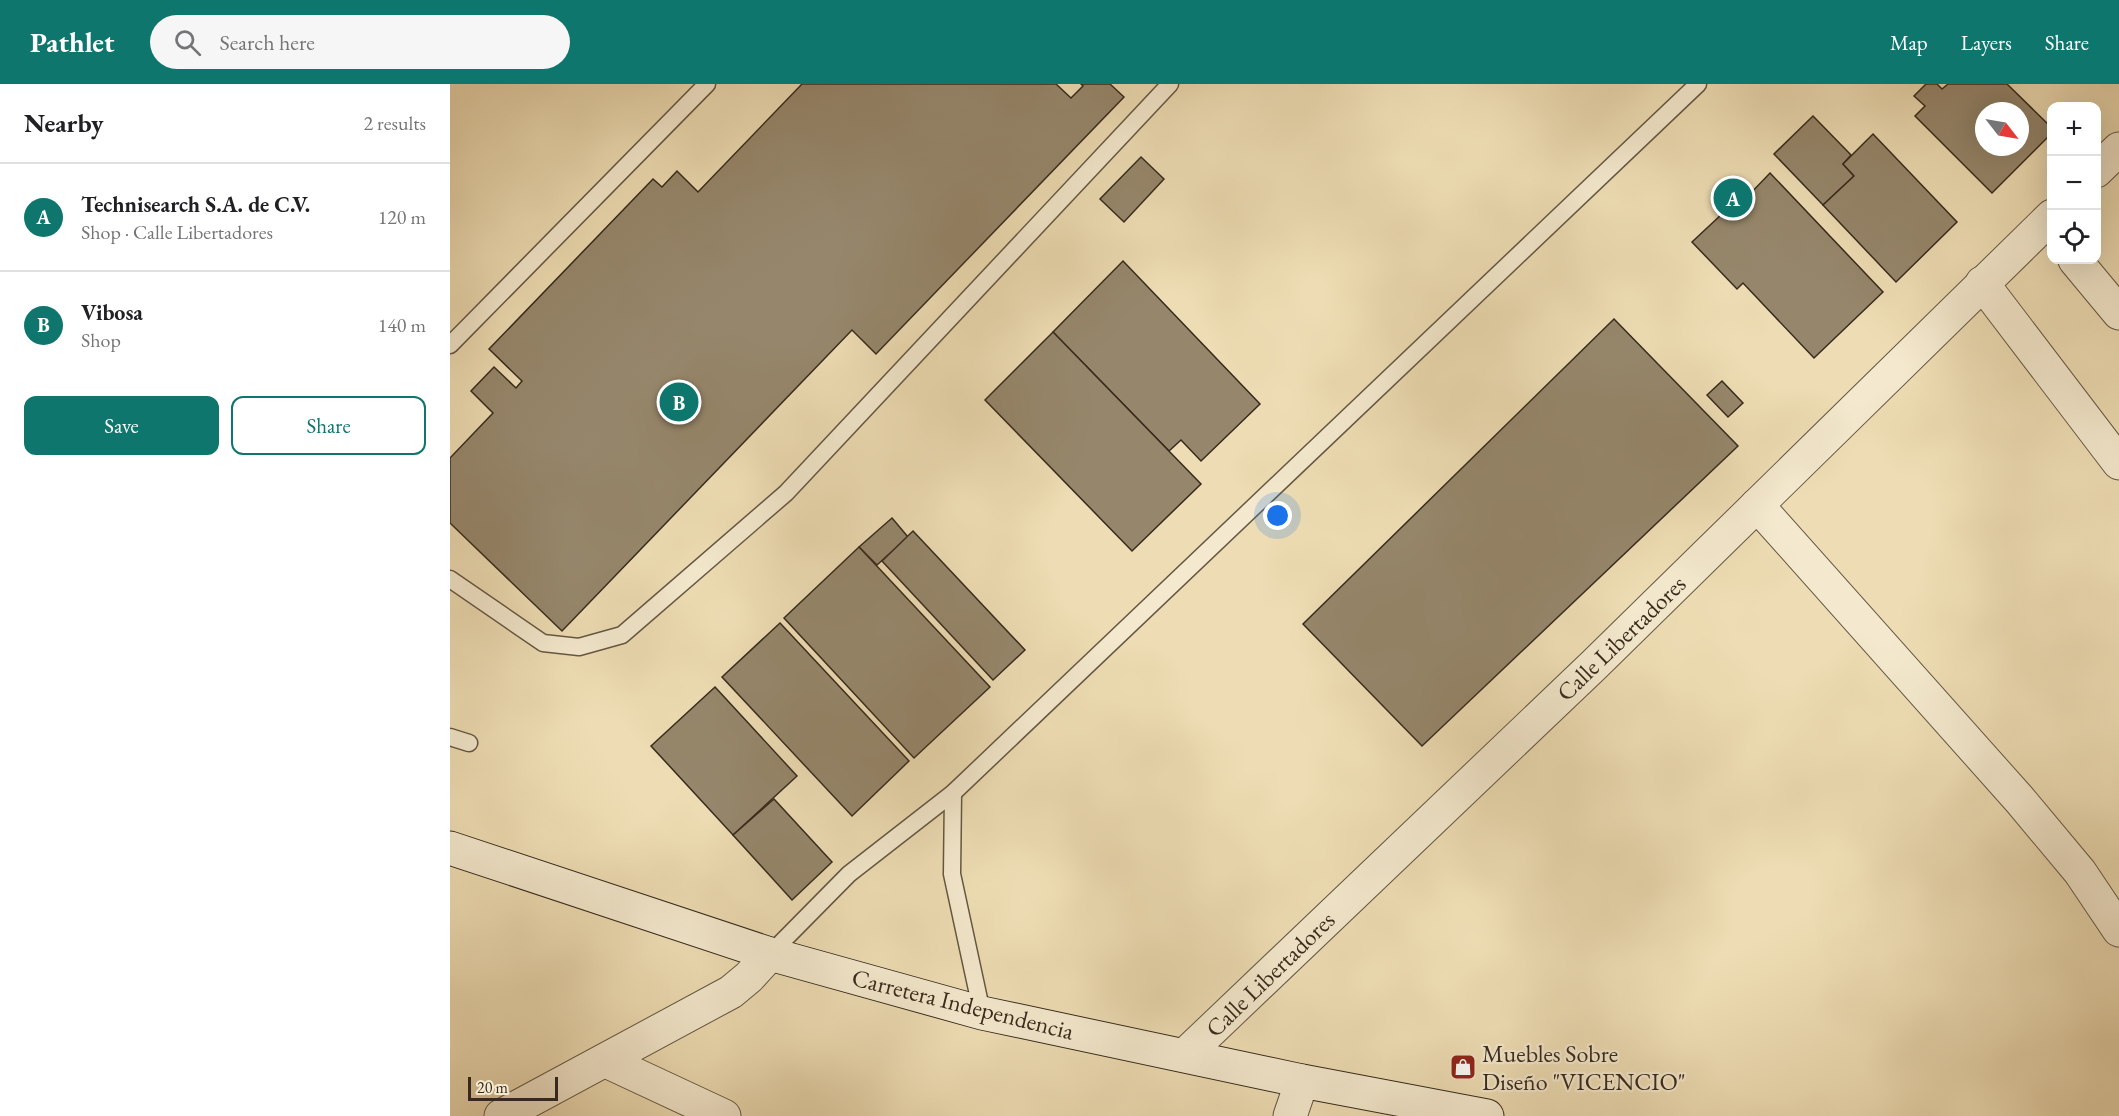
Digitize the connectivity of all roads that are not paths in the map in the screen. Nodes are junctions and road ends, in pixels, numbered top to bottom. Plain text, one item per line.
1 (707, 84) edge
2 (1170, 84) edge
3 (1698, 84) edge
4 (2119, 149) edge
5 (2101, 167) edge
6 (2047, 225) edge
7 (2078, 264) edge
8 (1982, 283) junction
9 (2119, 313) edge
10 (450, 345) edge
11 (2119, 463) edge
12 (1757, 505) junction
13 (450, 579) edge
14 (450, 737) edge
15 (469, 744) dead end
16 (953, 793) junction
17 (450, 848) edge
18 (2119, 930) edge
19 (770, 954) junction
20 (982, 1012) junction
21 (1185, 1055) junction
22 (606, 1061) junction
23 (1302, 1081) junction
24 (501, 1116) edge
25 (724, 1116) edge
26 (1290, 1116) edge
27 (1487, 1116) edge

1 - 10 lane
2 - 13 lane
3 - 16 lane
4 - 5 street
6 - 8 street, Calle Libertadores
7 - 9 street
8 - 11 street
8 - 12 street, Calle Libertadores
12 - 18 street
12 - 21 street, Calle Libertadores
14 - 15 lane
16 - 19 lane
16 - 20 lane
17 - 19 street, Carretera Independencia
19 - 20 street, Carretera Independencia
19 - 22 street
20 - 21 street, Carretera Independencia
21 - 23 street, Carretera Independencia
22 - 24 street
22 - 25 street
23 - 26 street
23 - 27 street, Carretera Independencia

